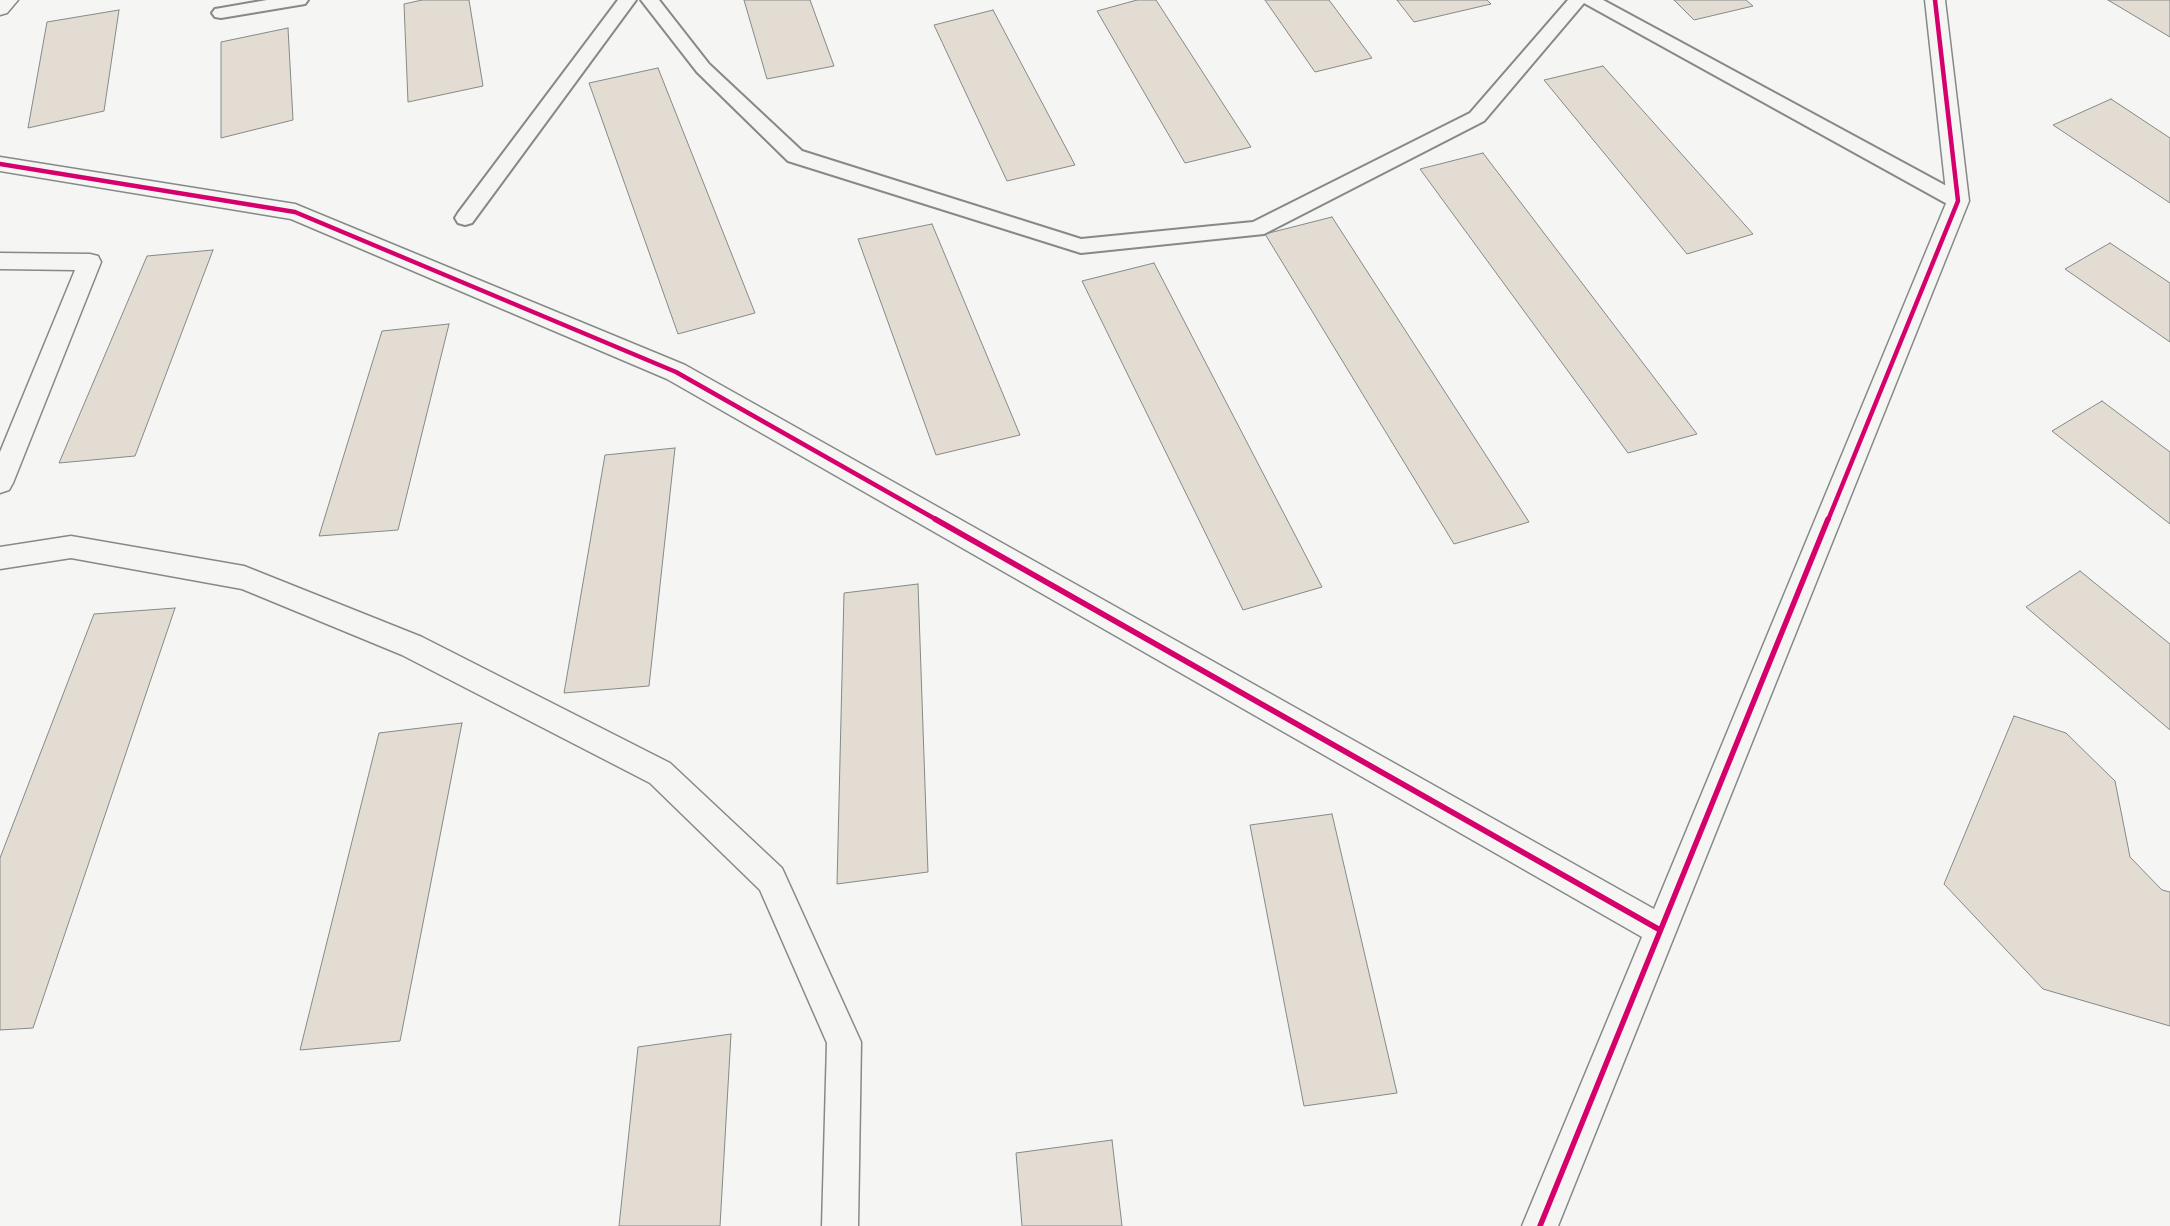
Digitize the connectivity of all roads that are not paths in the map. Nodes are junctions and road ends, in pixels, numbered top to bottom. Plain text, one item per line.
1 (8, 0) edge
2 (299, 0) edge
3 (627, 0) edge
4 (650, 0) edge
5 (1577, 0) edge
6 (1590, 0) edge
7 (1935, 0) edge
8 (0, 9) edge
9 (221, 13) dead end
10 (0, 164) edge
11 (1958, 201) junction
12 (465, 218) dead end
13 (0, 261) edge
14 (0, 483) edge
15 (0, 558) edge
16 (1660, 930) junction
17 (840, 1226) edge
18 (1540, 1226) edge

1 - 8 street
2 - 9 lane
3 - 12 lane
4 - 5 lane
6 - 11 lane
7 - 11 street
10 - 16 street
11 - 16 street
13 - 14 street
15 - 17 street
16 - 18 street

